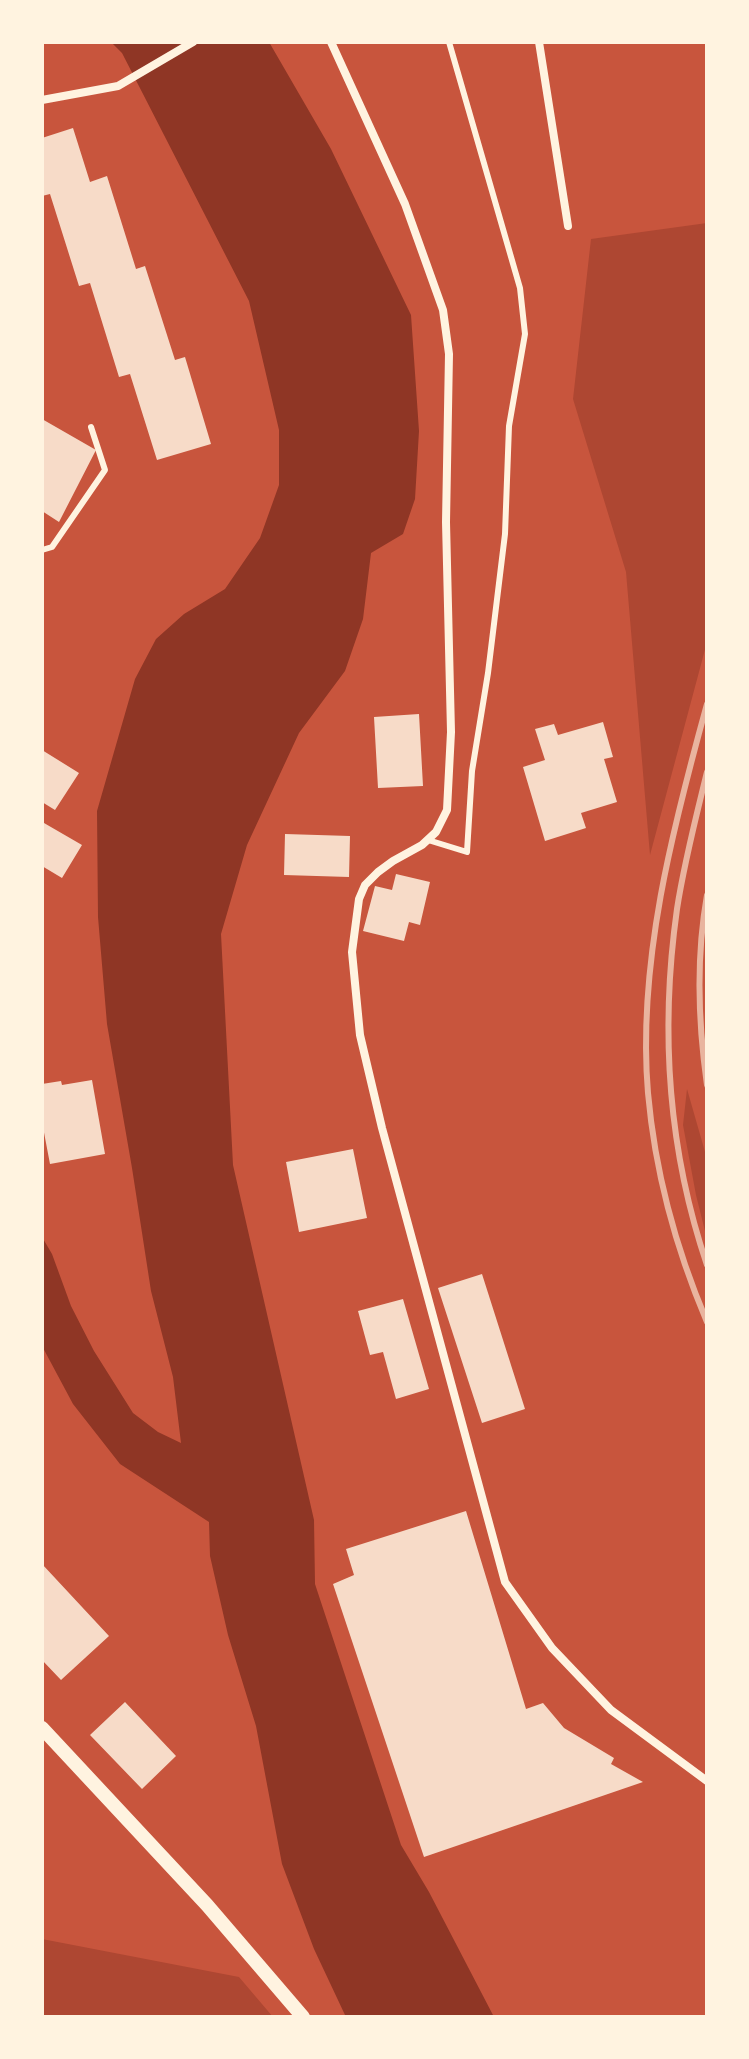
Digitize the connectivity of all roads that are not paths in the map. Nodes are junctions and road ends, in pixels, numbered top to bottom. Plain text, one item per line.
1 (193, 42) edge
2 (331, 42) edge
3 (449, 42) edge
4 (539, 42) edge
5 (42, 100) edge
6 (568, 226) dead end
7 (91, 427) dead end
8 (42, 550) edge
9 (428, 840) junction
10 (42, 1728) edge
11 (707, 1781) edge
12 (303, 2017) edge

1 - 5 street
2 - 9 street
3 - 9 lane
4 - 6 street
7 - 8 lane
9 - 11 street
10 - 12 street

